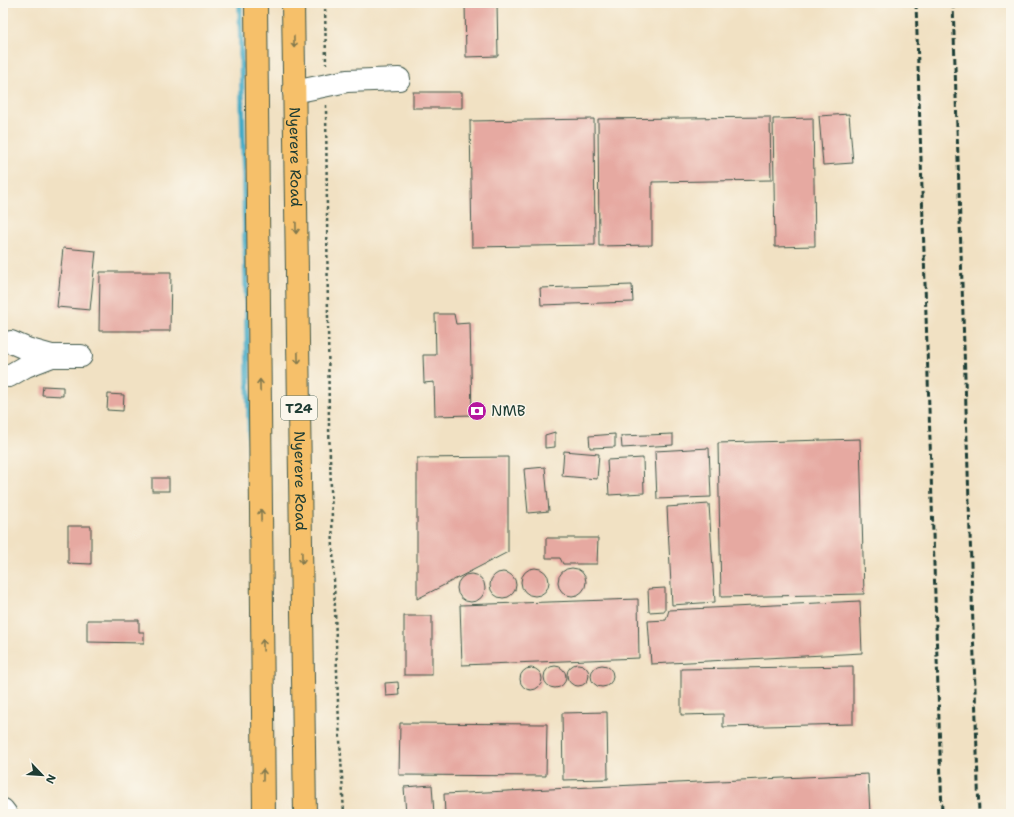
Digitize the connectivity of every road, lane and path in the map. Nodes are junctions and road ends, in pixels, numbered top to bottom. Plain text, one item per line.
1 (256, 3) edge
2 (293, 3) edge
3 (325, 3) edge
4 (400, 79) dead end
5 (326, 85) junction
6 (294, 92) junction
7 (7, 335) edge
8 (52, 356) junction
9 (81, 356) dead end
10 (6, 381) edge
11 (3, 810) edge
12 (6, 814) edge
13 (264, 814) edge
14 (305, 814) edge
15 (344, 814) edge

13 -> 1 highway, T24
2 -> 6 highway, Nyerere Road / T24
3 - 5 path
4 - 5 street
5 - 6 street
5 - 15 path
6 -> 14 highway, Nyerere Road / T24
7 - 8 street
7 - 10 street
8 - 9 street
8 - 10 street
11 - 12 street

